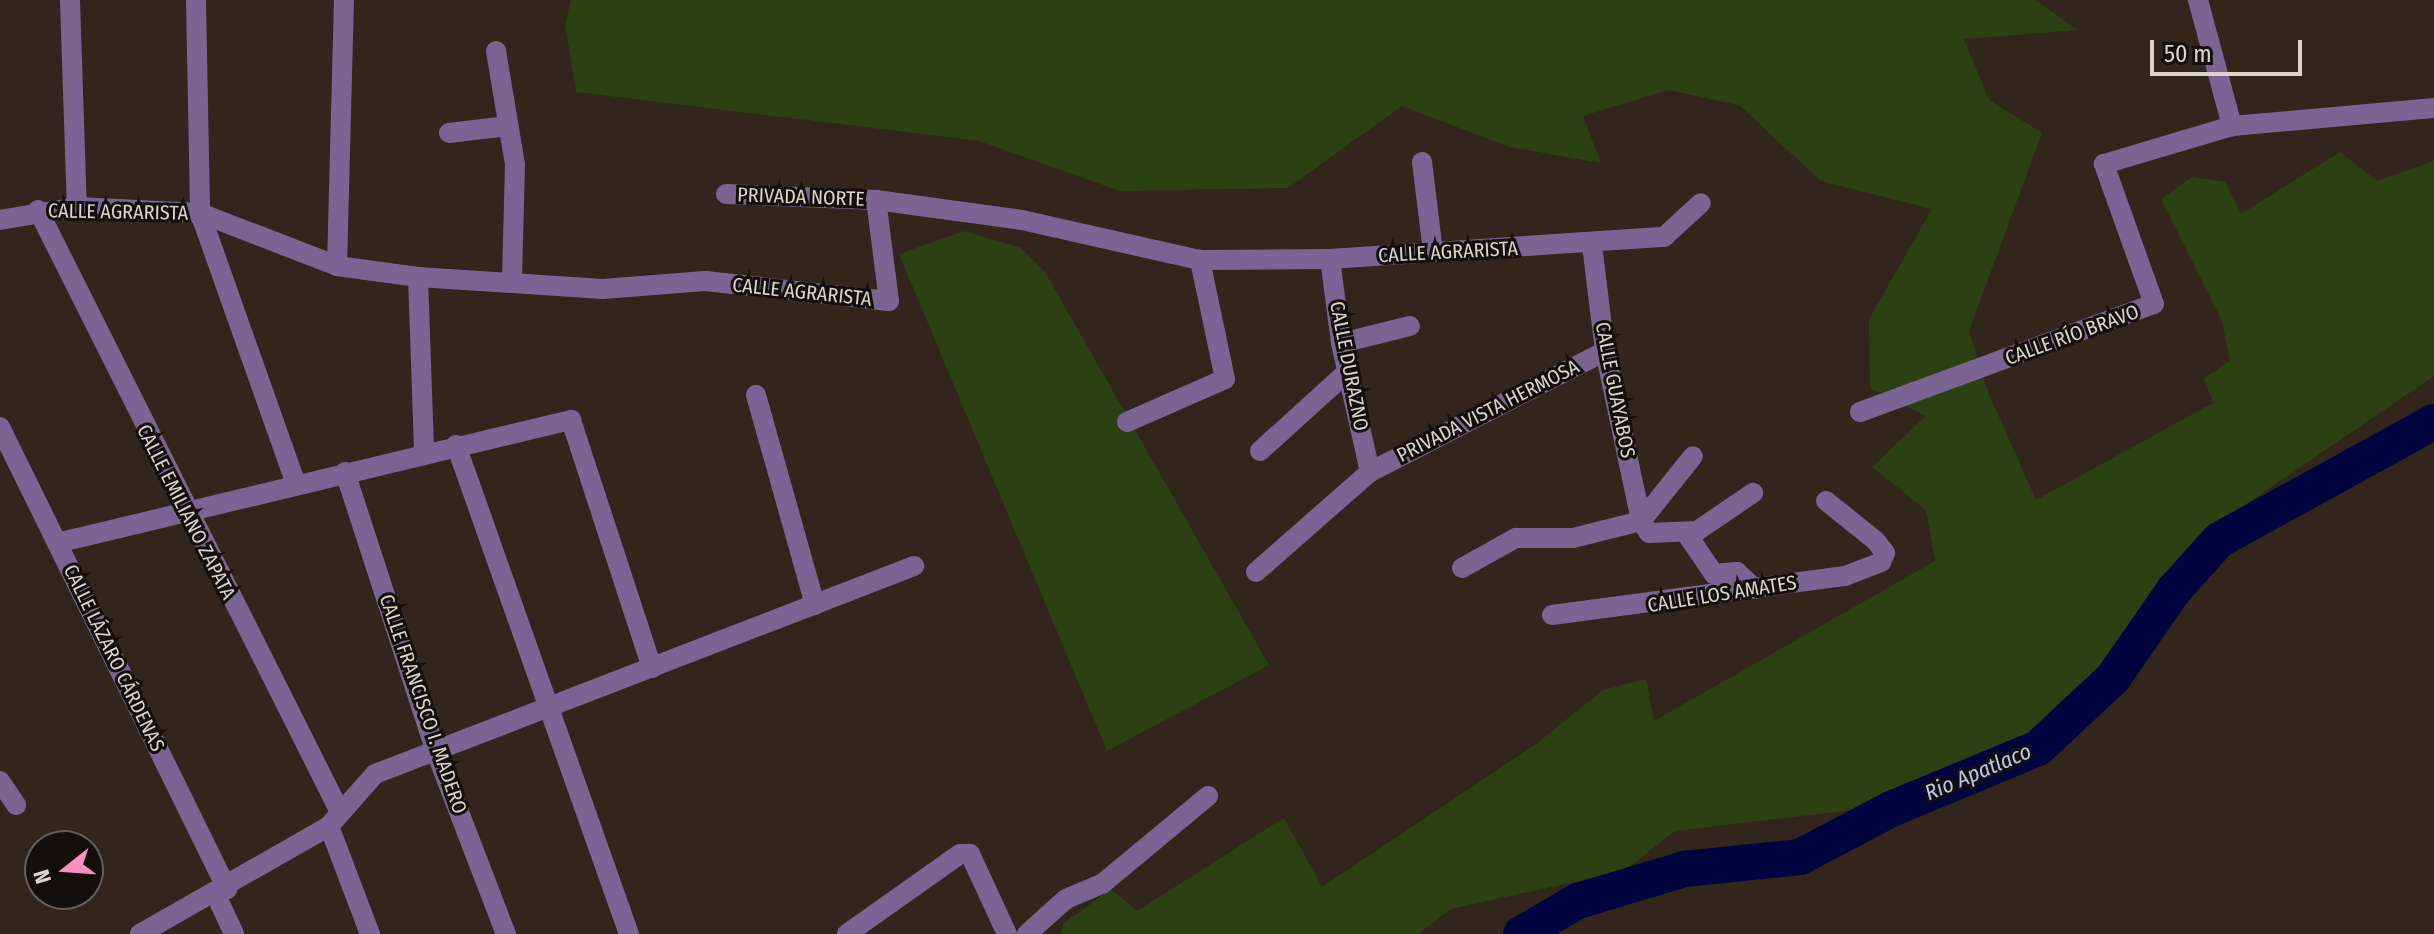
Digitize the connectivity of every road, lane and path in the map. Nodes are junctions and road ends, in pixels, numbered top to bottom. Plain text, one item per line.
1 (196, 0) edge
2 (344, 0) edge
3 (2198, 0) edge
4 (70, 1) edge
5 (496, 51) dead end
6 (2434, 108) edge
7 (508, 126) junction
8 (2232, 126) junction
9 (449, 133) dead end
10 (1422, 162) dead end
11 (726, 194) dead end
12 (876, 200) junction
13 (1701, 203) dead end
14 (77, 207) junction
15 (38, 210) junction
16 (200, 213) junction
17 (0, 220) edge
18 (1592, 245) junction
19 (1433, 252) junction
20 (1330, 259) junction
21 (1200, 260) junction
22 (337, 266) junction
23 (418, 277) junction
24 (512, 281) junction
25 (1410, 326) dead end
26 (1341, 343) junction
27 (1605, 351) junction
28 (1347, 372) junction
29 (756, 395) dead end
30 (1860, 412) dead end
31 (1127, 422) dead end
32 (0, 427) edge
33 (456, 445) junction
34 (1260, 451) dead end
35 (424, 453) junction
36 (1693, 456) dead end
37 (345, 472) junction
38 (1370, 472) junction
39 (296, 484) junction
40 (1753, 493) dead end
41 (1826, 501) dead end
42 (184, 511) junction
43 (1645, 527) junction
44 (1686, 533) junction
45 (57, 543) junction
46 (914, 566) dead end
47 (1462, 568) dead end
48 (1256, 572) dead end
49 (1755, 589) junction
50 (815, 605) junction
51 (1552, 615) dead end
52 (652, 668) junction
53 (545, 710) junction
54 (436, 752) junction
55 (0, 781) edge
56 (1208, 796) dead end
57 (16, 805) dead end
58 (334, 819) junction
59 (221, 892) junction
60 (140, 934) edge
61 (234, 934) edge
62 (370, 934) edge
63 (506, 934) edge
64 (629, 934) edge
65 (847, 934) edge
66 (1007, 934) edge
67 (1027, 934) edge

1 - 16 street
2 - 22 street
3 - 8 street
4 - 14 street
5 - 7 street
6 - 8 street, CALLE RÍO BRAVO
7 - 9 street
7 - 24 street
8 - 30 street, CALLE RÍO BRAVO
10 - 19 street
11 - 12 street, PRIVADA NORTE
12 - 21 street, CALLE AGRARISTA
12 - 24 street, CALLE AGRARISTA
13 - 18 street, CALLE AGRARISTA
14 - 15 street, CALLE AGRARISTA
14 - 16 street, CALLE AGRARISTA
15 - 17 street, CALLE AGRARISTA
15 - 42 street, CALLE EMILIANO ZAPATA
16 - 22 street, CALLE AGRARISTA
16 - 39 street
18 - 19 street, CALLE AGRARISTA
18 - 27 street, CALLE GUAYABOS
19 - 20 street, CALLE AGRARISTA
20 - 21 street, CALLE AGRARISTA
20 - 26 street, CALLE DURAZNO
21 - 31 street
22 - 23 street, CALLE AGRARISTA
23 - 24 street, CALLE AGRARISTA
23 - 35 street
25 - 26 street
26 - 28 street, CALLE DURAZNO
27 - 38 street, PRIVADA VISTA HERMOSA
27 - 43 street, CALLE GUAYABOS
28 - 34 street
28 - 38 street, CALLE DURAZNO
29 - 50 street
32 - 45 street, CALLE LÁZARO CÁRDENAS
33 - 35 street
33 - 52 street
33 - 53 street
35 - 37 street
36 - 43 street
37 - 39 street
37 - 54 street, CALLE FRANCISCO I. MADERO
38 - 48 street, PRIVADA VISTA HERMOSA
39 - 42 street
40 - 44 street
41 - 49 street, CALLE LOS AMATES
42 - 45 street
42 - 58 street, CALLE EMILIANO ZAPATA
43 - 44 street
43 - 47 street
44 - 49 street
45 - 59 street, CALLE LÁZARO CÁRDENAS
46 - 50 street
49 - 51 street, CALLE LOS AMATES
50 - 52 street
52 - 53 street
53 - 54 street
53 - 64 street
54 - 58 street
54 - 63 street, CALLE FRANCISCO I. MADERO
55 - 57 street
56 - 67 street
58 - 59 street
58 - 62 street, CALLE EMILIANO ZAPATA
59 - 60 street
59 - 61 street, CALLE LÁZARO CÁRDENAS
65 - 66 street

